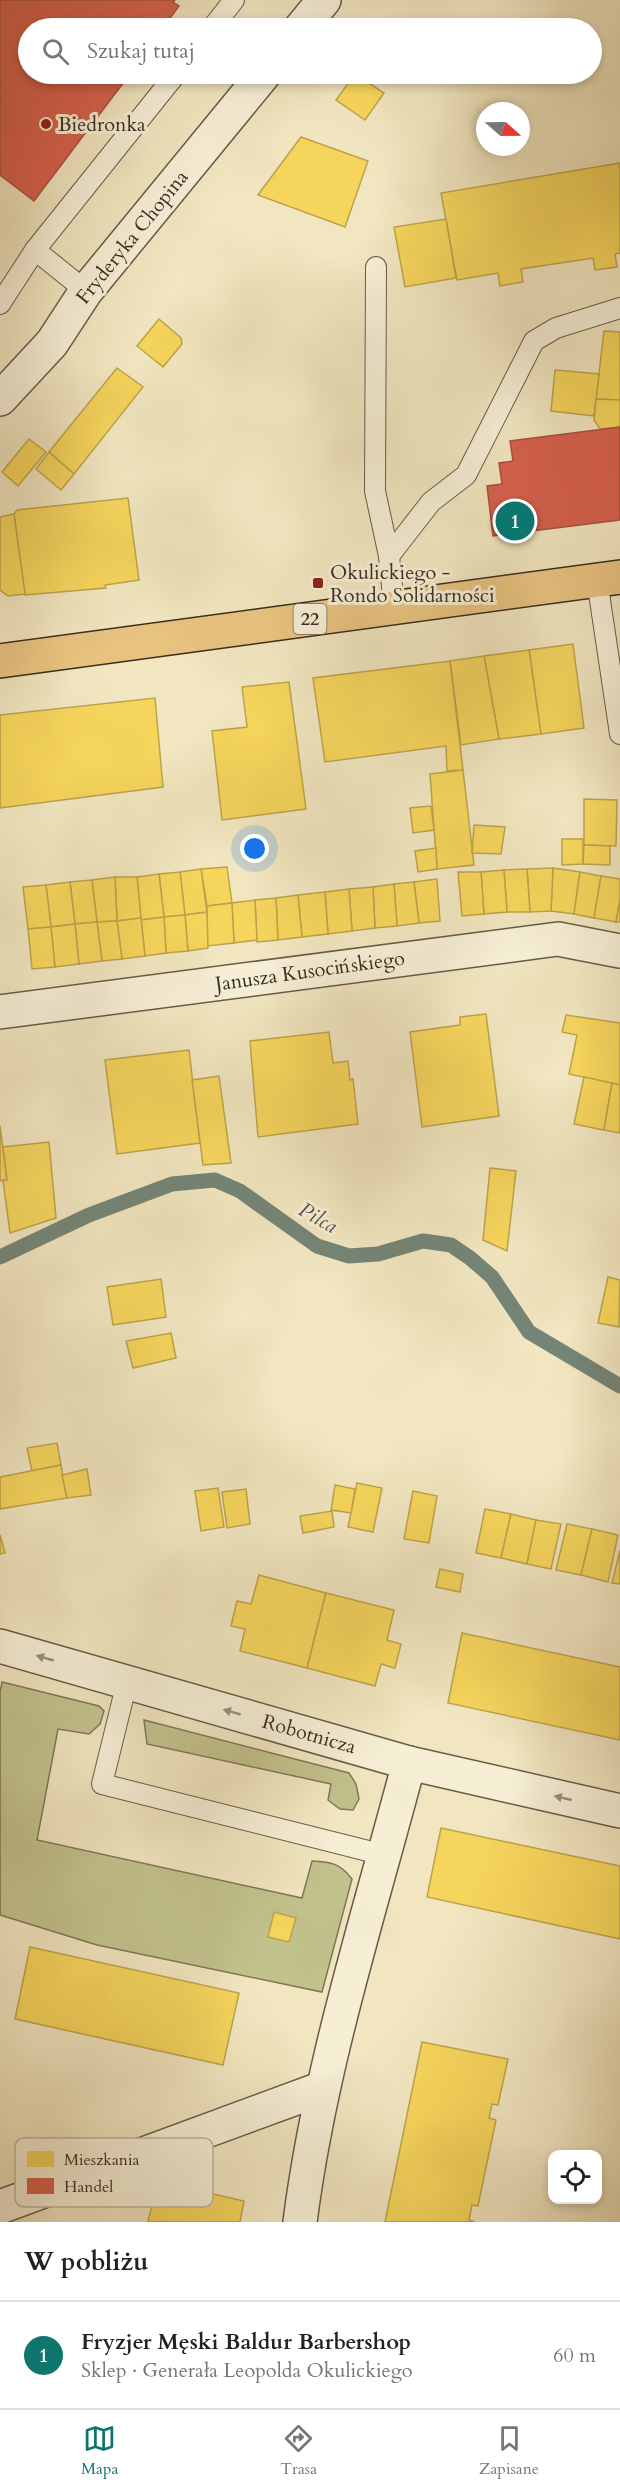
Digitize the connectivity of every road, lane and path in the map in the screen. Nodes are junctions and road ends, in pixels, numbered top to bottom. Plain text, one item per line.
1 (234, 0) edge
2 (220, 18) edge
3 (168, 84) edge
4 (256, 84) edge
5 (35, 250) junction
6 (376, 267) dead end
7 (86, 291) junction
8 (0, 304) edge
9 (620, 308) edge
10 (0, 399) edge
11 (389, 556) junction
12 (608, 579) edge
13 (394, 608) junction
14 (0, 661) edge
15 (620, 734) edge
16 (620, 951) edge
17 (0, 1012) edge
18 (0, 1646) edge
19 (127, 1682) junction
20 (409, 1763) junction
21 (620, 1811) edge
22 (384, 1855) junction
23 (323, 2088) junction
24 (187, 2138) edge
25 (15, 2201) edge
26 (0, 2207) edge
27 (300, 2222) edge

1 - 2 lane
3 - 5 lane
4 - 7 street, Fryderyka Chopina
5 - 7 lane
5 - 8 lane
6 - 11 lane
7 - 10 street, Fryderyka Chopina
9 - 11 lane
11 - 13 lane
12 - 13 main road, 22
12 - 15 lane
13 - 14 main road, 22
16 - 17 street, Janusza Kusocińskiego
19 -> 18 street, Robotnicza
20 -> 19 street, Robotnicza
19 - 22 lane
21 -> 20 street, Robotnicza
20 - 22 street
22 - 23 street
23 - 24 street
23 - 27 street
25 - 26 street

